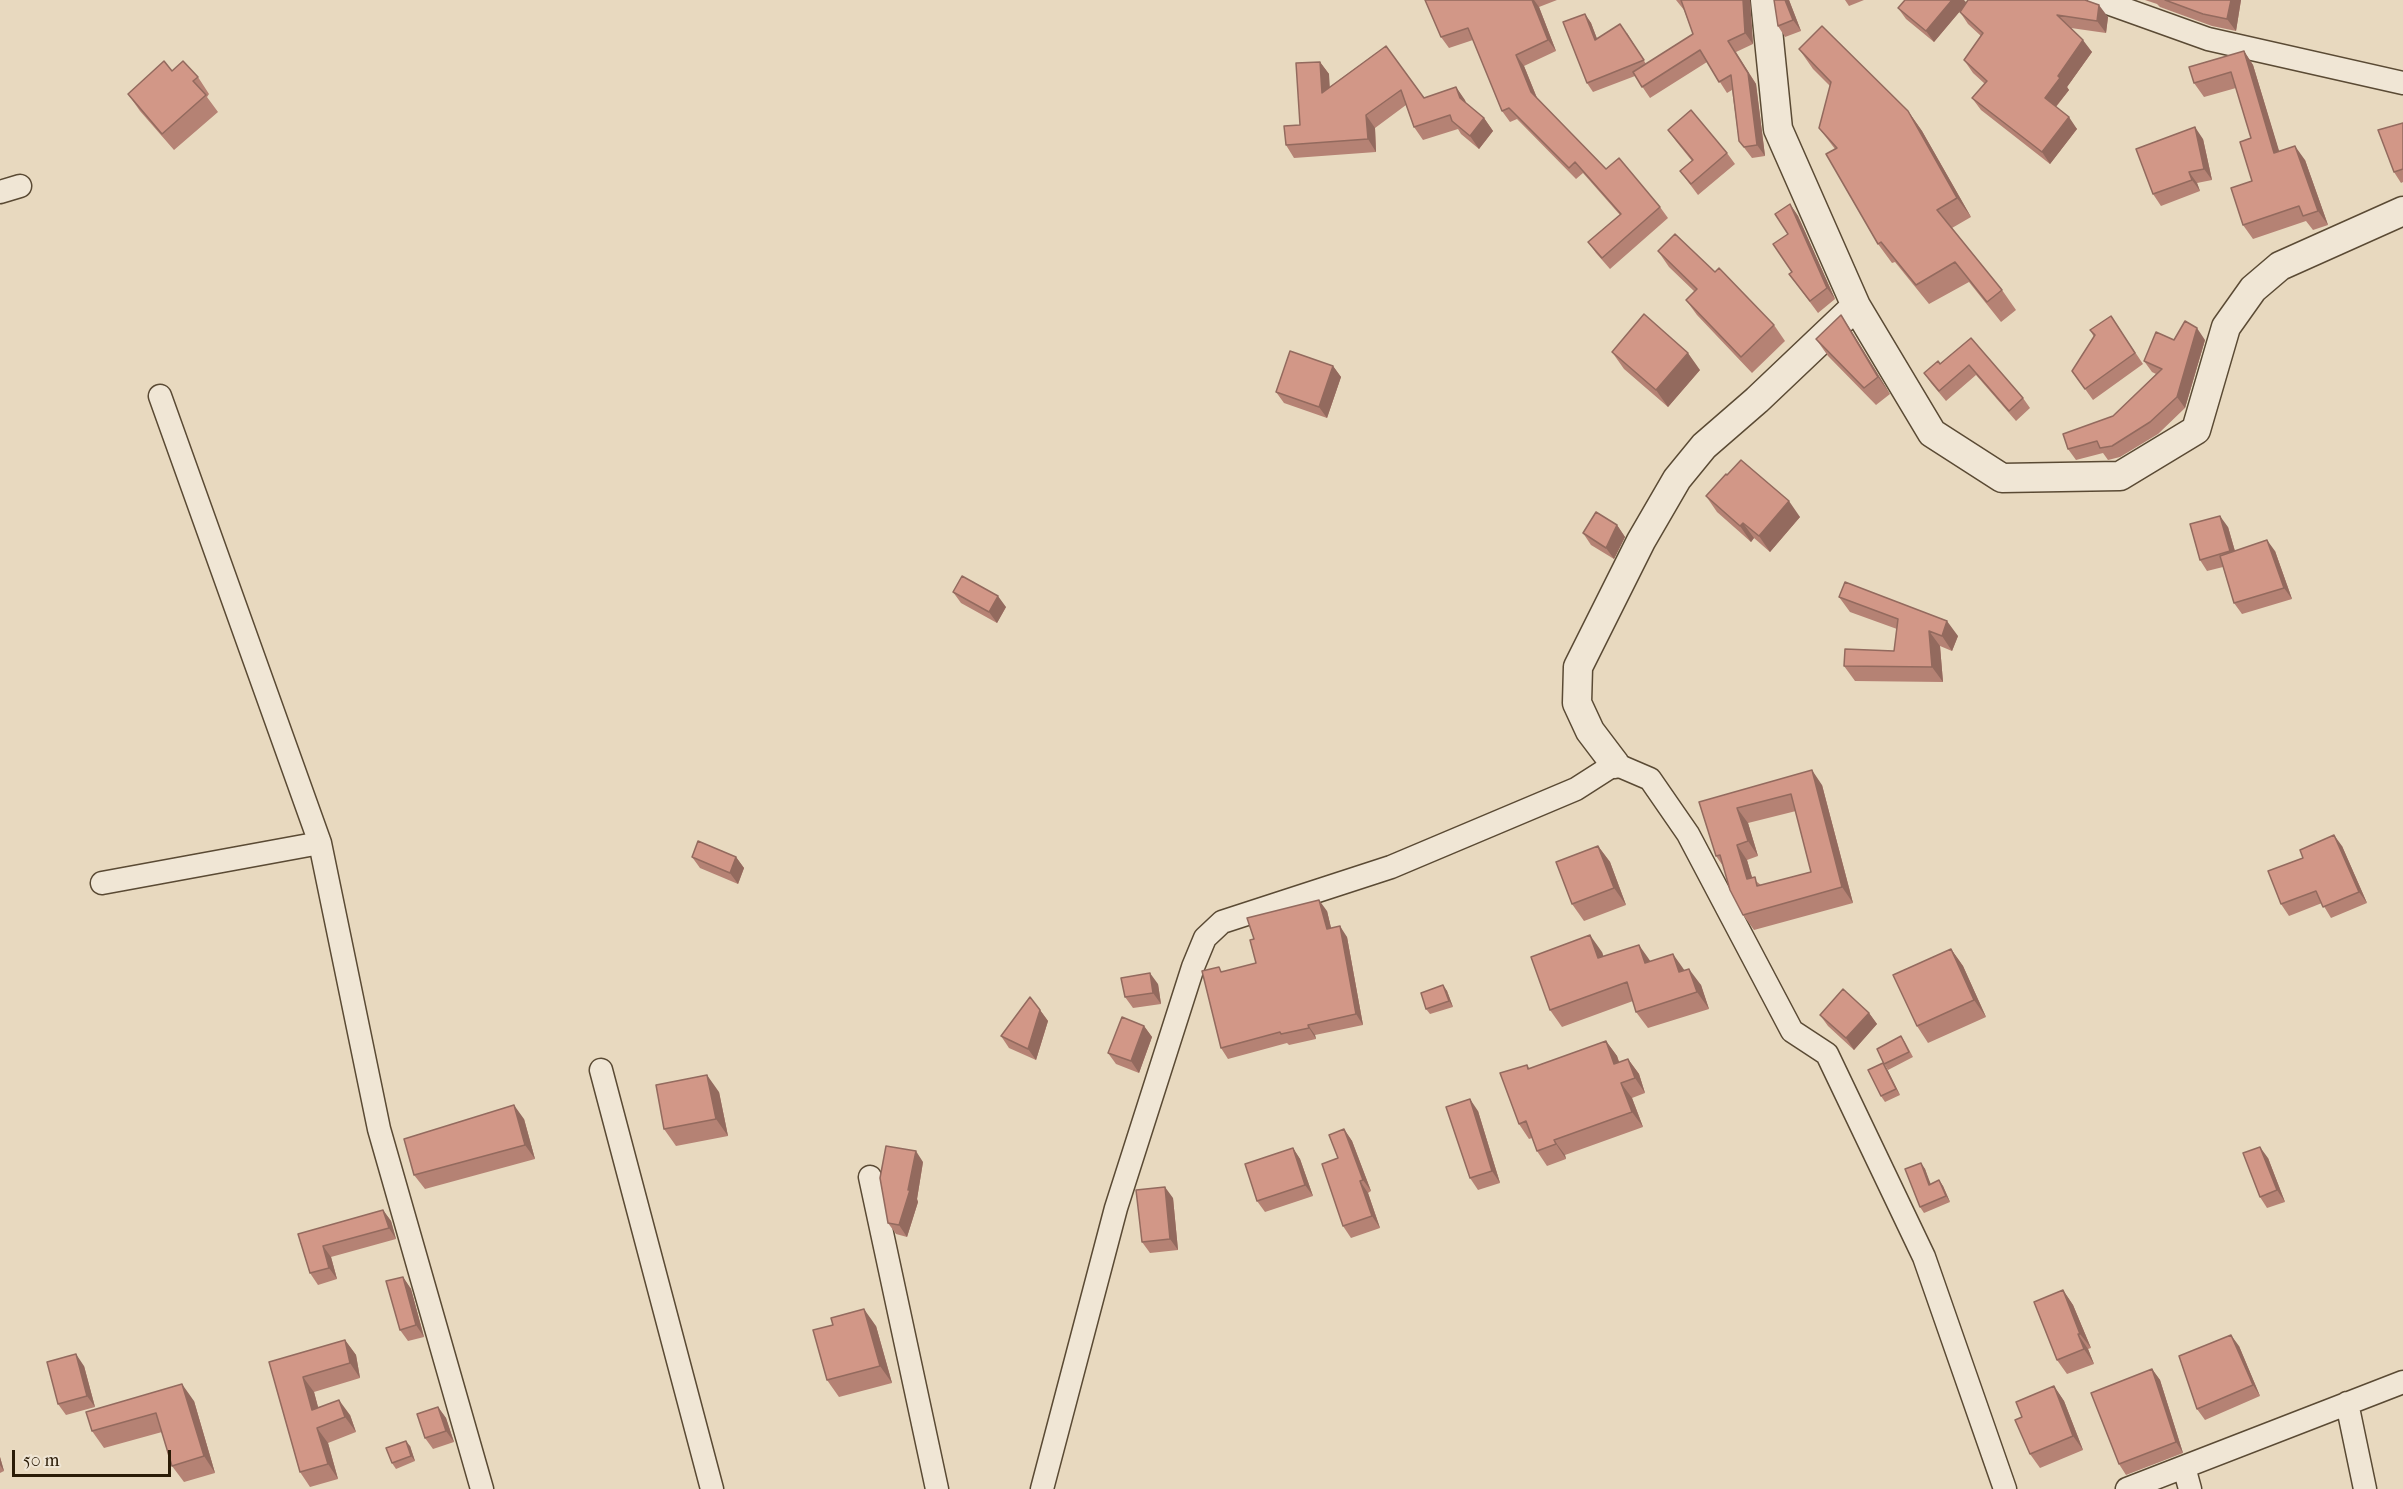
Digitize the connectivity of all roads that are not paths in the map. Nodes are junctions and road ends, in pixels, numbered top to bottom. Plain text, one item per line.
1 (1765, 0) edge
2 (2099, 0) edge
3 (2403, 83) edge
4 (2403, 211) edge
5 (1856, 306) junction
6 (160, 396) dead end
7 (1614, 764) junction
8 (320, 843) junction
9 (102, 883) dead end
10 (602, 1070) dead end
11 (870, 1177) dead end
12 (2403, 1383) edge
13 (2347, 1403) junction
14 (2184, 1467) junction
15 (482, 1489) edge
16 (712, 1489) edge
17 (938, 1489) edge
18 (1042, 1489) edge
19 (2005, 1489) edge
20 (2127, 1489) edge
21 (2190, 1489) edge
22 (2365, 1489) edge

1 - 5 street
2 - 3 street
4 - 5 street
5 - 7 street
6 - 8 street
7 - 18 street
7 - 19 street
8 - 9 street
8 - 15 street
10 - 16 street
11 - 17 street
12 - 13 street
13 - 14 street
13 - 22 street
14 - 20 street
14 - 21 street

